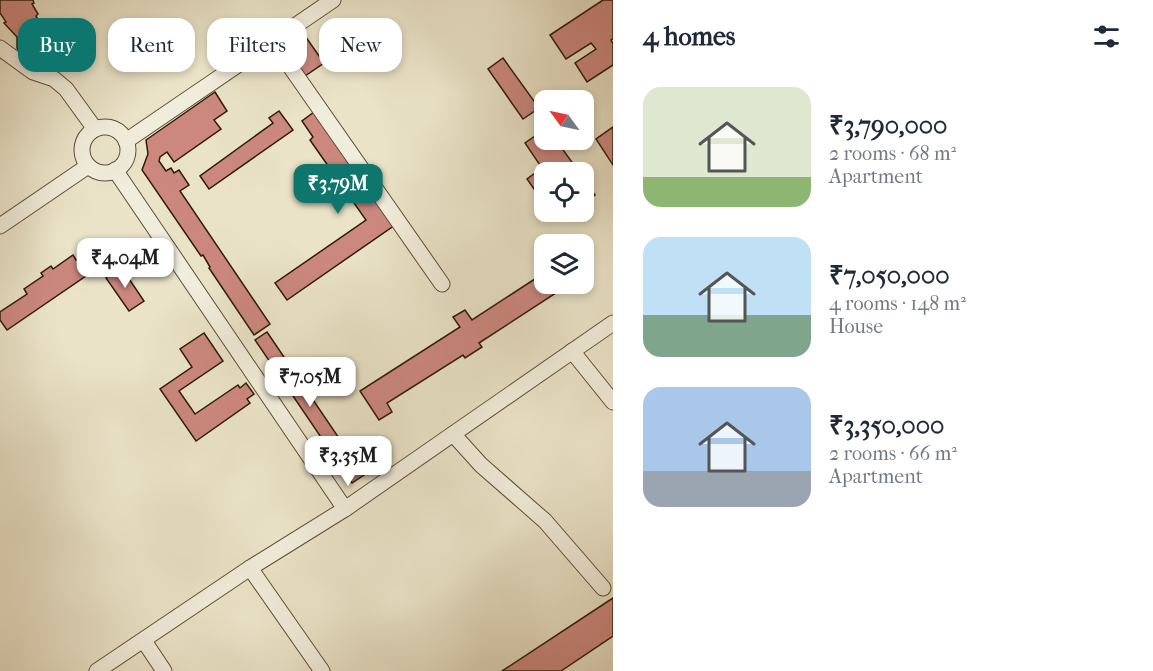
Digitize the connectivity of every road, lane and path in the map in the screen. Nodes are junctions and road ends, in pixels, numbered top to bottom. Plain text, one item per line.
1 (333, 0) edge
2 (307, 18) edge
3 (0, 48) edge
4 (228, 72) edge
5 (294, 72) edge
6 (95, 129) junction
7 (126, 141) junction
8 (88, 166) junction
9 (115, 170) junction
10 (0, 226) edge
11 (442, 284) dead end
12 (613, 323) edge
13 (572, 351) junction
14 (613, 402) edge
15 (453, 434) junction
16 (345, 509) junction
17 (250, 568) junction
18 (603, 588) dead end
19 (144, 641) junction
20 (98, 671) edge
21 (164, 671) edge
22 (322, 671) edge

1 - 2 street
3 - 6 street
4 - 7 street
5 - 11 street
6 - 7 street
6 - 8 street
7 - 9 street
8 - 9 street
8 - 10 street
9 - 16 street
12 - 13 street
13 - 14 street
13 - 15 street
15 - 16 street
15 - 18 street
16 - 17 street
17 - 19 street
17 - 22 street
19 - 20 street
19 - 21 street

